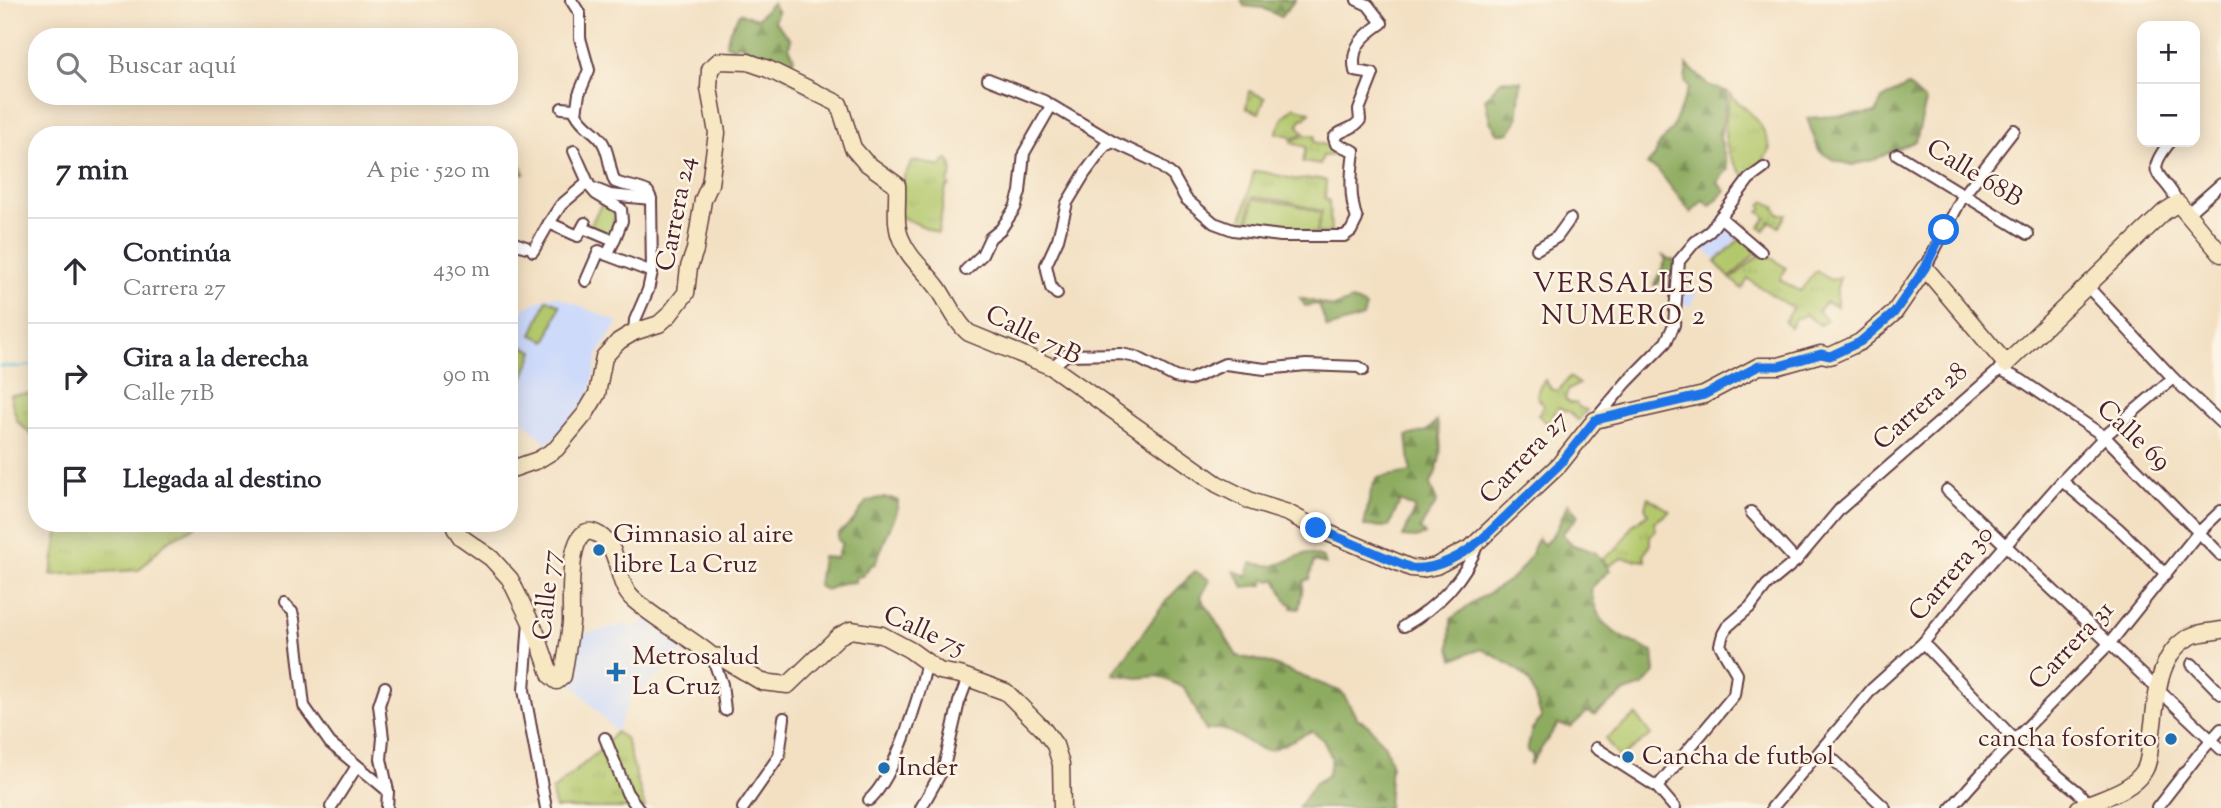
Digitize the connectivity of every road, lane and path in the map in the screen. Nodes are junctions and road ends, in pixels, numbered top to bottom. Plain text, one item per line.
1 (572, 0) edge
2 (1357, 0) edge
3 (768, 69) joint
4 (988, 79) dead end
5 (1051, 106) junction
6 (562, 108) dead end
7 (576, 113) junction
8 (2014, 130) dead end
9 (1113, 142) junction
10 (2166, 147) edge
11 (574, 151) dead end
12 (1897, 154) dead end
13 (1764, 168) dead end
14 (2221, 184) edge
15 (589, 186) junction
16 (1963, 196) junction
17 (651, 199) junction
18 (2183, 208) junction
19 (1720, 217) junction
20 (1570, 219) dead end
21 (549, 223) junction
22 (2028, 234) dead end
23 (614, 241) junction
24 (518, 245) edge
25 (1537, 250) dead end
26 (1761, 252) dead end
27 (2221, 254) edge
28 (607, 255) junction
29 (1925, 268) junction
30 (966, 270) dead end
31 (652, 272) junction
32 (586, 281) dead end
33 (2088, 287) junction
34 (1057, 294) dead end
35 (634, 332) junction
36 (1052, 367) junction
37 (2003, 367) junction
38 (1363, 370) dead end
39 (2173, 378) junction
40 (1595, 420) junction
41 (2221, 424) edge
42 (2104, 437) junction
43 (518, 467) edge
44 (2062, 481) junction
45 (1947, 490) dead end
46 (2221, 511) edge
47 (1751, 512) dead end
48 (458, 532) edge
49 (2198, 533) junction
50 (1478, 543) junction
51 (2006, 545) junction
52 (2221, 555) edge
53 (1796, 561) junction
54 (1422, 569) joint
55 (2166, 574) junction
56 (284, 605) dead end
57 (529, 619) junction
58 (1404, 626) dead end
59 (2221, 630) edge
60 (1923, 643) junction
61 (2109, 643) junction
62 (712, 656) junction
63 (927, 662) junction
64 (2192, 664) dead end
65 (968, 678) junction
66 (774, 685) joint
67 (386, 687) dead end
68 (2157, 687) junction
69 (2221, 694) edge
70 (724, 701) dead end
71 (784, 718) dead end
72 (2221, 729) edge
73 (605, 737) dead end
74 (2211, 740) junction
75 (2016, 741) junction
76 (1596, 748) dead end
77 (1822, 749) junction
78 (2221, 749) edge
79 (357, 766) junction
80 (1657, 787) junction
81 (388, 791) junction
82 (869, 800) dead end
83 (1667, 805) edge
84 (2084, 806) edge
85 (331, 807) edge
86 (387, 808) edge
87 (546, 808) edge
88 (638, 808) edge
89 (743, 808) edge
90 (921, 808) edge
91 (1062, 808) edge
92 (1772, 808) edge
93 (1885, 808) edge
94 (1951, 808) edge
95 (2157, 808) edge

1 - 7 street
2 - 9 street
3 - 35 street, Carrera 24
3 - 36 street, Calle 71B
4 - 5 street
5 - 9 street
5 - 30 street
6 - 7 street
7 - 17 street
8 - 16 street, Carrera 27
9 - 34 street
10 - 18 street
11 - 15 street
12 - 16 street, Calle 68B
13 - 19 street
14 - 18 street
15 - 17 street
15 - 21 street
15 - 23 street
16 - 22 street, Calle 68B
16 - 29 street, Carrera 27
17 - 31 street
18 - 27 street
18 - 33 street, Carrera 28
19 - 26 street
19 - 40 street
20 - 25 street
21 - 23 street
21 - 24 street
23 - 28 street
28 - 31 street
28 - 32 street
29 - 37 street, Calle 69
29 - 40 street, Carrera 27
31 - 35 street
33 - 37 street, Carrera 28
33 - 39 street
35 - 43 street, Carrera 24
36 - 38 street
36 - 54 street, Calle 71B
37 - 42 street, Calle 69
37 - 53 street, Carrera 28
39 - 41 street
39 - 42 street, Carrera 30
40 - 50 street, Carrera 27
42 - 44 street, Carrera 30
42 - 49 street, Calle 69
44 - 51 street, Carrera 30
44 - 55 street
45 - 51 street
46 - 49 street, Carrera 31
47 - 53 street
48 - 57 street, Calle 77
49 - 52 street, Calle 69
49 - 55 street, Carrera 31
50 - 54 street, Carrera 27
50 - 58 street
51 - 60 street, Carrera 30
51 - 61 street
53 - 80 street, Carrera 28
55 - 61 street, Carrera 31
56 - 79 street
57 - 62 street, Calle 77
57 - 87 street
59 - 68 street
60 - 75 street
60 - 77 street, Carrera 30
61 - 68 street
61 - 75 street, Carrera 31
62 - 66 street, Calle 77
62 - 70 street
63 - 65 street, Calle 75
63 - 66 street, Calle 75
63 - 82 street
64 - 69 street
65 - 90 street
65 - 91 street, Calle 75
67 - 81 street
68 - 74 street
68 - 84 street
71 - 89 street
72 - 74 street
73 - 88 street
74 - 78 street
74 - 95 street
75 - 84 street
75 - 94 street, Carrera 31
76 - 80 street
77 - 92 street, Carrera 30
77 - 93 street
79 - 81 street
79 - 85 street
80 - 83 street
81 - 86 street

